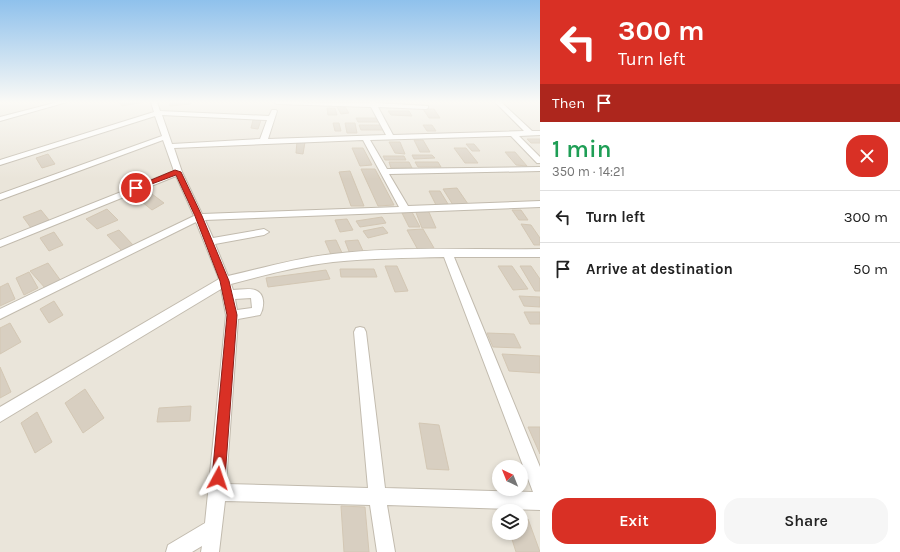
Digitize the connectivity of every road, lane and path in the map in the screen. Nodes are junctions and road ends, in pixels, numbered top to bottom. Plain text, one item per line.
1 (98, 128) edge
2 (163, 128) edge
3 (268, 128) edge
4 (385, 128) edge
5 (524, 128) edge
6 (540, 133) edge
7 (513, 134) junction
8 (530, 134) junction
9 (390, 137) junction
10 (365, 138) junction
11 (263, 141) junction
12 (167, 142) junction
13 (540, 161) edge
14 (0, 163) edge
15 (540, 169) edge
16 (178, 172) junction
17 (383, 172) junction
18 (0, 197) edge
19 (540, 204) edge
20 (404, 208) junction
21 (199, 216) junction
22 (264, 232) dead end
23 (209, 242) junction
24 (0, 244) edge
25 (448, 254) junction
26 (539, 255) edge
27 (225, 281) junction
28 (228, 295) junction
29 (0, 314) edge
30 (232, 315) junction
31 (360, 332) dead end
32 (0, 414) edge
33 (540, 488) edge
34 (217, 492) junction
35 (377, 496) junction
36 (540, 501) edge
37 (212, 529) junction
38 (175, 552) edge
39 (210, 552) edge
40 (386, 552) edge

1 - 14 street
2 - 12 street
3 - 11 street
4 - 9 street
5 - 8 street
6 - 8 street
7 - 8 street
7 - 9 street
7 - 13 street
9 - 10 street
10 - 11 street
10 - 17 street
11 - 12 street
12 - 16 street
12 - 18 street
15 - 17 street
16 - 21 street
16 - 24 street
17 - 20 street
19 - 20 street
20 - 21 street
21 - 23 street
21 - 29 street
22 - 23 street
23 - 27 street
25 - 26 street
25 - 27 street
25 - 33 street
27 - 28 street
27 - 32 street
28 - 30 street
28 - 30 street
30 - 34 street
31 - 35 street
34 - 35 street
34 - 37 street
35 - 36 street
35 - 40 street
37 - 38 street
37 - 39 street

